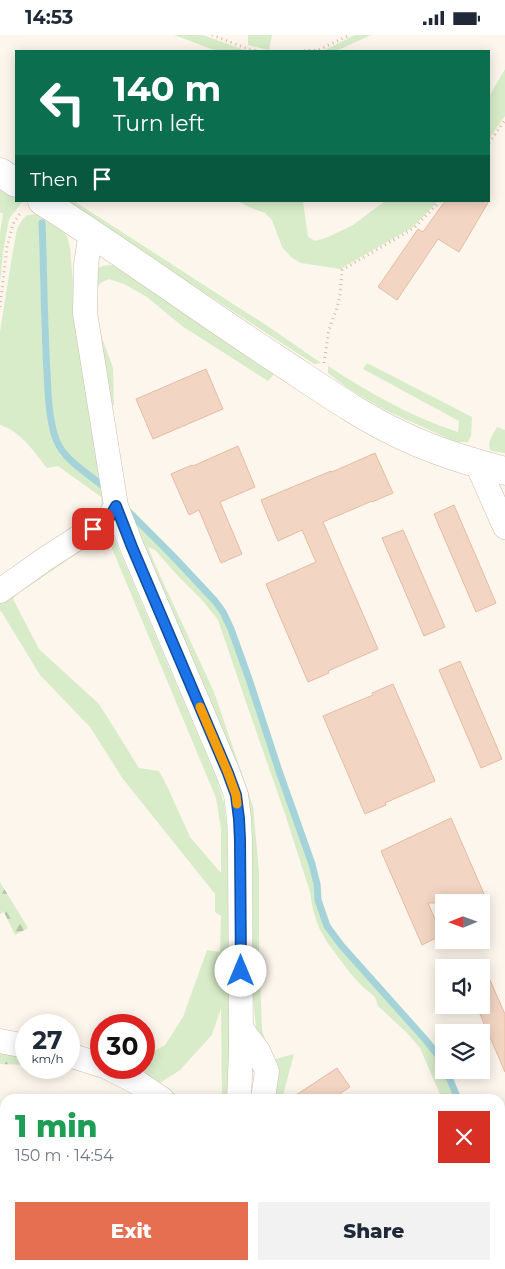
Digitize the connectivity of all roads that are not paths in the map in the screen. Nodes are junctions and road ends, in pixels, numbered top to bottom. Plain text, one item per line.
1 (0, 172) edge
2 (15, 182) edge
3 (32, 206) edge
4 (91, 232) junction
5 (477, 464) junction
6 (505, 471) edge
7 (116, 506) junction
8 (505, 527) edge
9 (0, 591) edge
10 (242, 1028) junction
11 (0, 1041) edge
12 (15, 1044) edge
13 (130, 1079) edge
14 (154, 1094) edge
15 (239, 1094) edge
16 (264, 1094) edge

1 - 2 street
3 - 4 street
4 - 5 street
4 - 7 street
5 - 6 street
5 - 8 street
7 - 9 street
7 - 10 street
10 - 15 street
10 - 16 street
11 - 12 street
13 - 14 street

